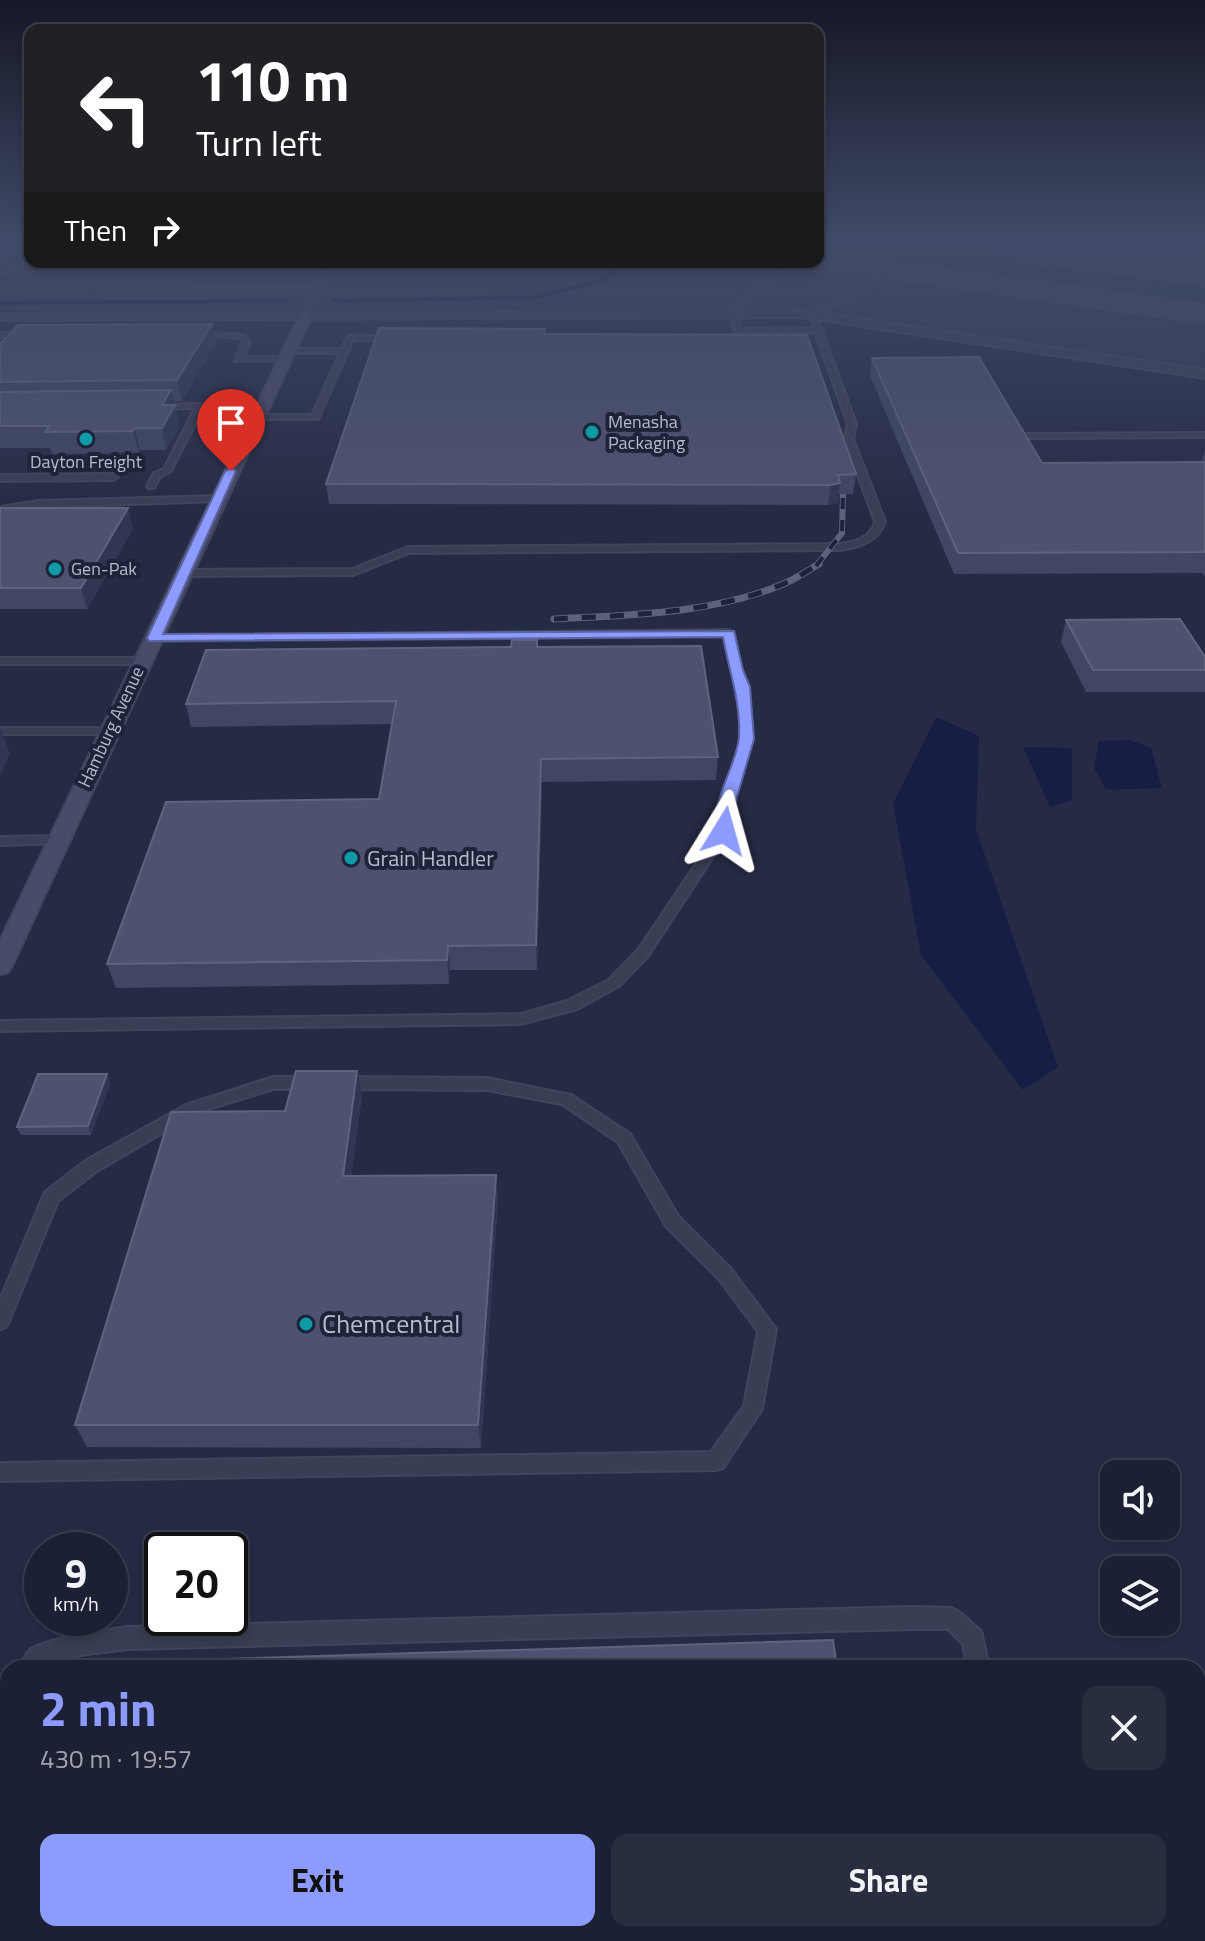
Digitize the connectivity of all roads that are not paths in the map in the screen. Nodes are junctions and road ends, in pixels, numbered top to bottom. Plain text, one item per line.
1 (299, 330) edge
2 (817, 330) joint
3 (914, 330) edge
4 (737, 331) joint
5 (191, 334) edge
6 (0, 335) edge
7 (30, 335) edge
8 (708, 337) edge
9 (398, 338) edge
10 (342, 351) junction
11 (286, 355) junction
12 (1205, 374) edge
13 (200, 406) junction
14 (139, 407) edge
15 (259, 412) junction
16 (1205, 435) edge
17 (1027, 436) edge
18 (114, 477) dead end
19 (0, 478) edge
20 (151, 486) dead end
21 (218, 499) junction
22 (0, 510) edge
23 (184, 573) junction
24 (154, 638) junction
25 (0, 661) edge
26 (143, 661) junction
27 (0, 731) edge
28 (109, 731) junction
29 (59, 840) junction
30 (0, 841) edge
31 (7, 936) edge
32 (0, 966) edge
33 (0, 1026) edge
34 (0, 1321) edge
35 (0, 1472) edge
36 (36, 1660) edge
37 (977, 1660) edge

1 - 11 street, Hamburg Avenue
2 - 4 lane
2 - 23 lane
3 - 12 street
4 - 8 lane
5 - 11 lane
6 - 7 lane
9 - 10 lane
10 - 11 lane
10 - 15 lane
11 - 15 street, Hamburg Avenue
13 - 14 lane
13 - 15 lane
13 - 20 lane
15 - 21 street, Hamburg Avenue
16 - 17 lane
18 - 19 lane
21 - 22 lane
21 - 23 street, Hamburg Avenue
23 - 24 street, Hamburg Avenue
24 - 26 street, Hamburg Avenue
24 - 33 lane
25 - 26 lane
26 - 28 street, Hamburg Avenue
27 - 28 lane
28 - 29 street, Hamburg Avenue
29 - 30 lane
29 - 31 street, Hamburg Avenue
31 - 32 street, Hamburg Avenue
34 - 35 lane
36 - 37 lane

